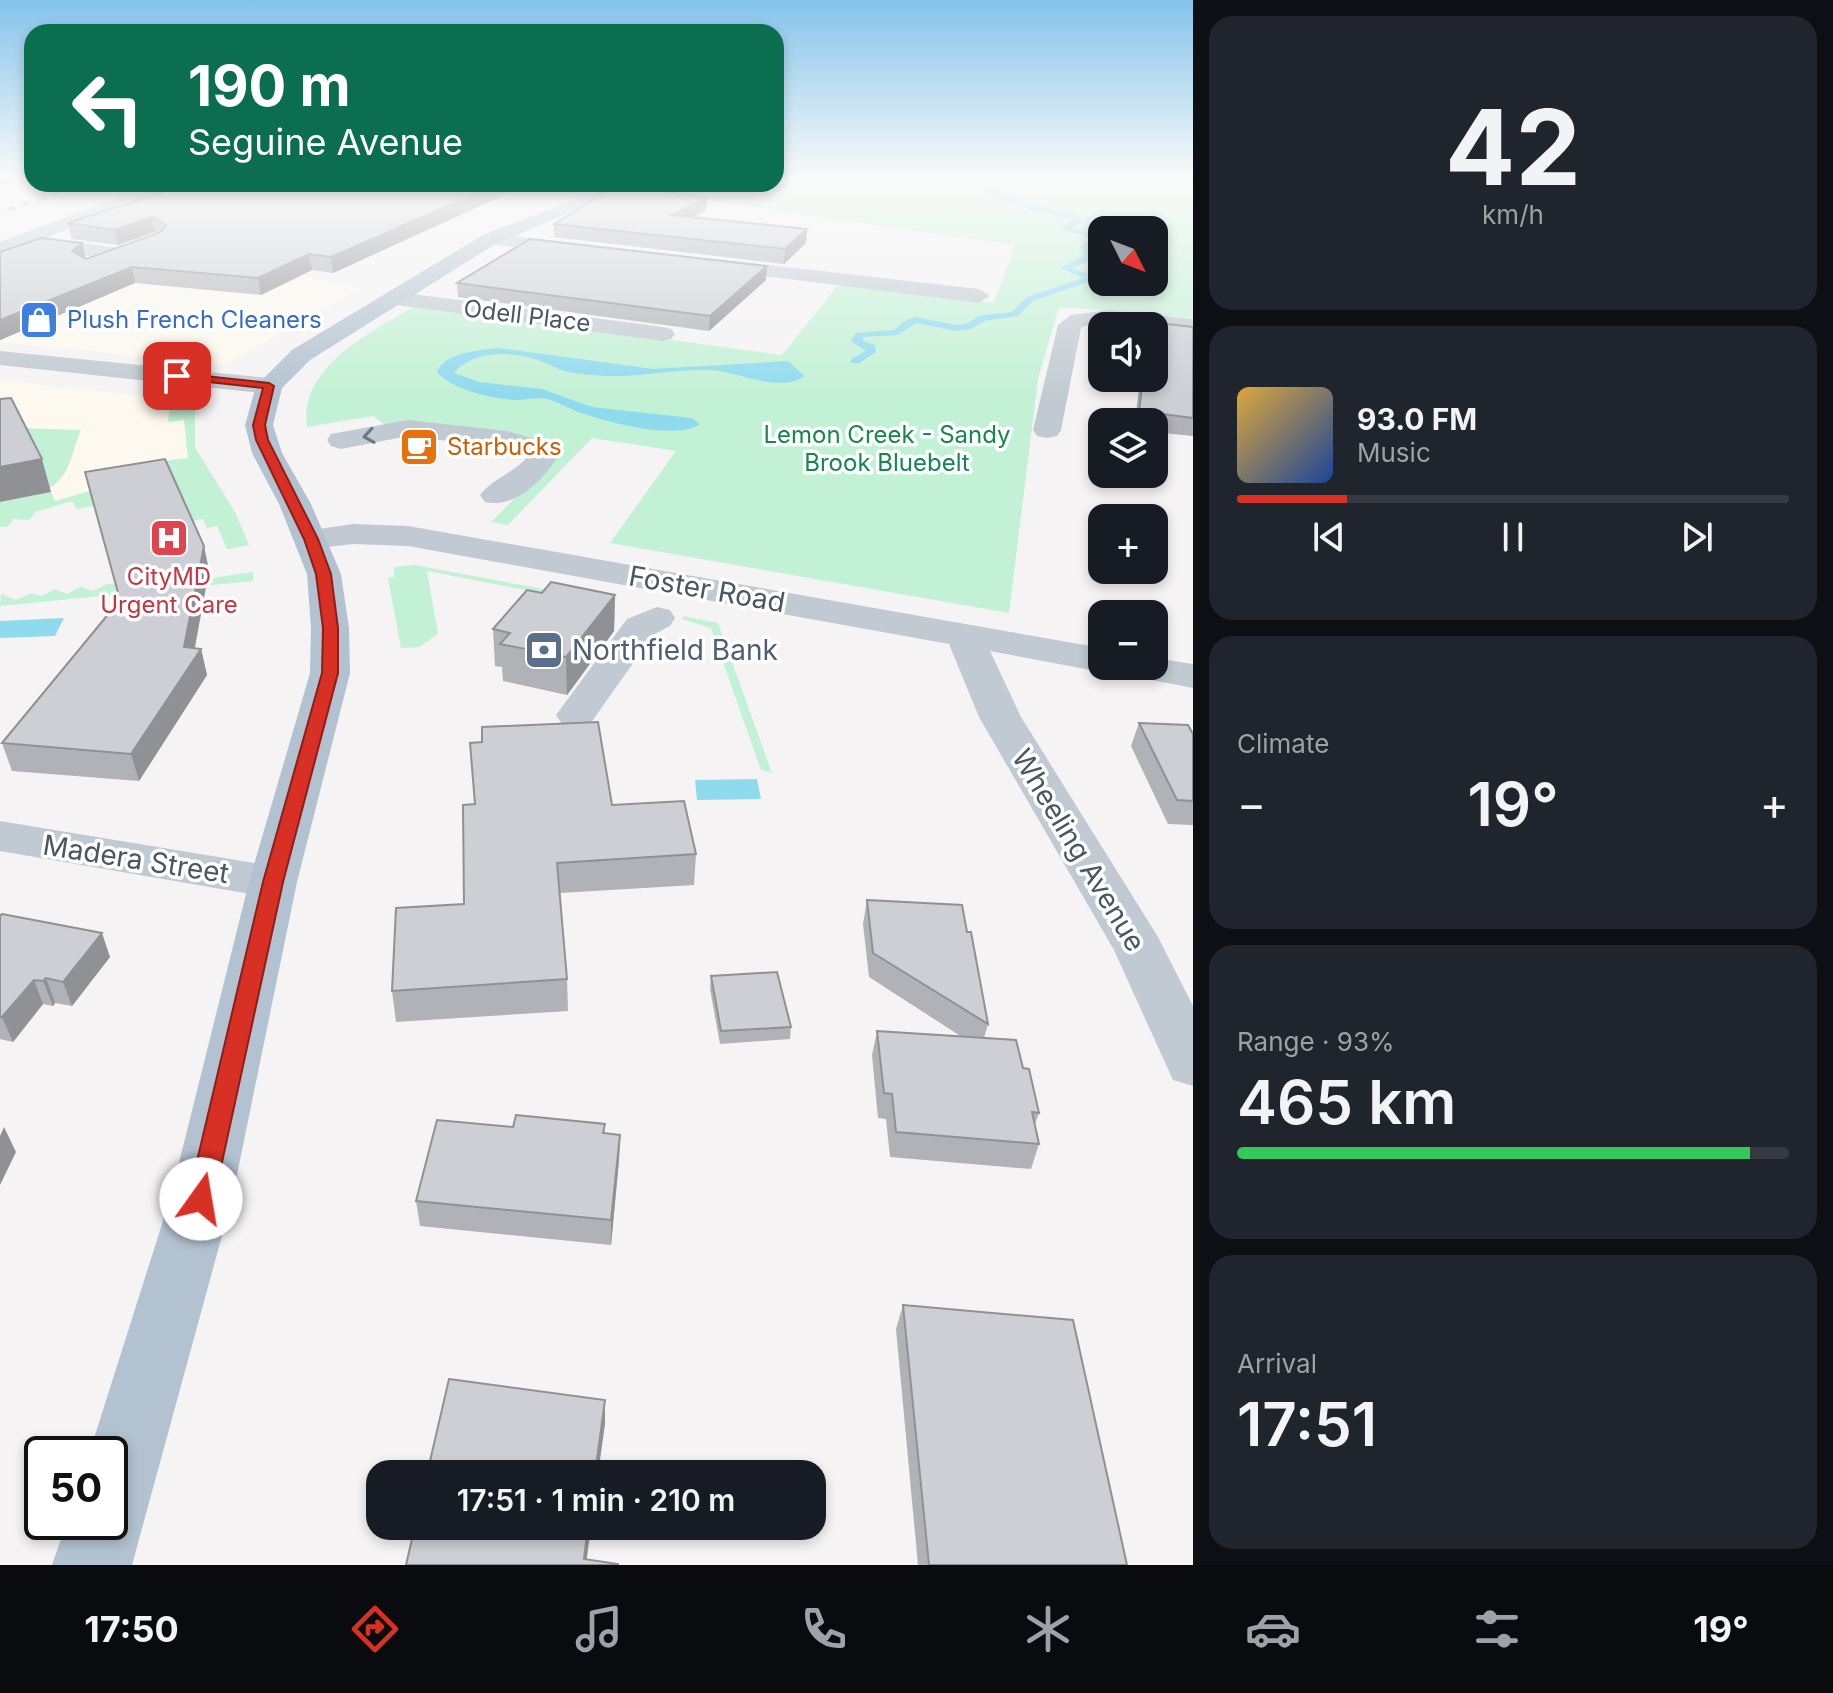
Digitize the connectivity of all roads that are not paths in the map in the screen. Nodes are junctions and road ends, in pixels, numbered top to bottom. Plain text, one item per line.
1 (92, 250) edge
2 (131, 250) edge
3 (471, 250) edge
4 (586, 250) edge
5 (603, 252) edge
6 (120, 254) junction
7 (682, 261) edge
8 (89, 266) edge
9 (979, 296) dead end
10 (390, 298) junction
11 (1193, 326) edge
12 (663, 334) edge
13 (0, 358) edge
14 (269, 386) junction
15 (1047, 430) dead end
16 (341, 440) dead end
17 (496, 495) dead end
18 (311, 539) junction
19 (660, 623) dead end
20 (964, 636) junction
21 (1088, 658) edge
22 (1168, 672) edge
23 (1193, 676) edge
24 (587, 717) dead end
25 (0, 836) edge
26 (273, 882) junction
27 (1193, 1064) edge
28 (128, 1449) edge
29 (100, 1540) edge
30 (92, 1565) edge

1 - 6 street
2 - 6 street
3 - 10 main road
4 - 5 street
6 - 8 street
7 - 9 street
10 - 12 street, Odell Place
10 - 14 main road
11 - 15 street
13 - 14 street
14 - 18 main road
17 -> 16 street
18 - 20 street, Foster Road
18 - 26 main road
19 - 24 street
20 - 21 street, Foster Road
20 - 27 street, Wheeling Avenue
22 - 23 street
25 - 26 street, Madera Street
26 - 28 main road
29 - 30 main road

